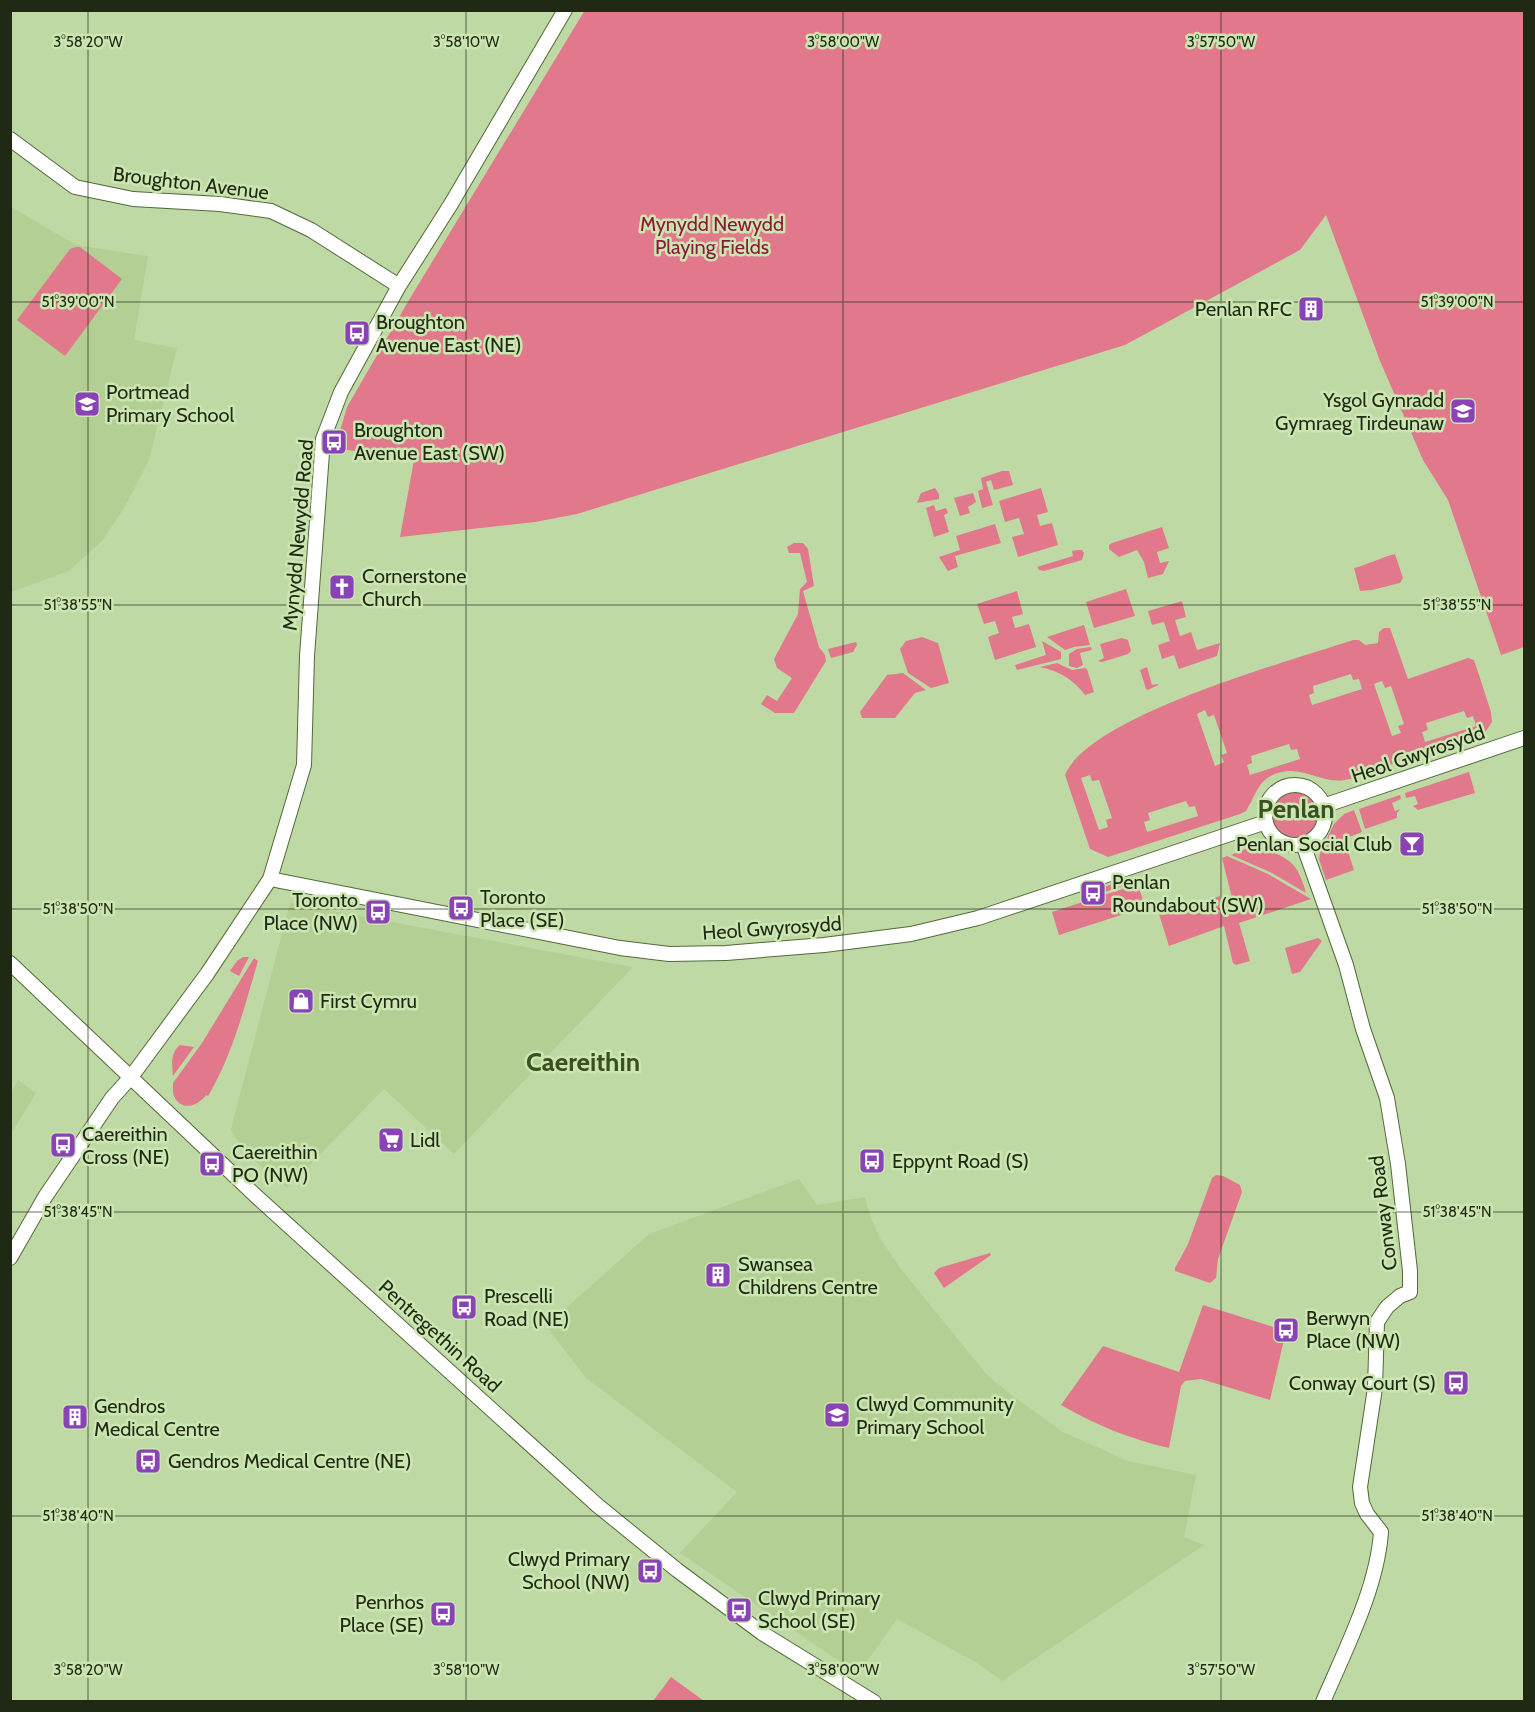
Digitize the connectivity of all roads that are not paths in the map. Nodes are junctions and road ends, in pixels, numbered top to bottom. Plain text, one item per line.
1 (565, 10) edge
2 (10, 139) edge
3 (399, 286) junction
4 (1524, 738) edge
5 (1323, 806) junction
6 (1266, 822) junction
7 (1303, 844) junction
8 (270, 879) junction
9 (10, 963) edge
10 (131, 1077) junction
11 (10, 1258) edge
12 (874, 1701) edge
13 (1323, 1701) edge

1 - 3 street, Mynydd Newydd Road
2 - 3 street, Broughton Avenue
3 - 8 street, Mynydd Newydd Road
4 - 5 street, Heol Gwyrosydd
5 - 6 street
5 - 7 street
6 - 7 street
6 - 8 street, Heol Gwyrosydd
7 - 13 street, Conway Road
8 - 10 street, Mynydd Newydd Road
9 - 10 street, Pentregethin Road
10 - 11 street, Mynydd Newydd Road
10 - 12 street, Pentregethin Road

